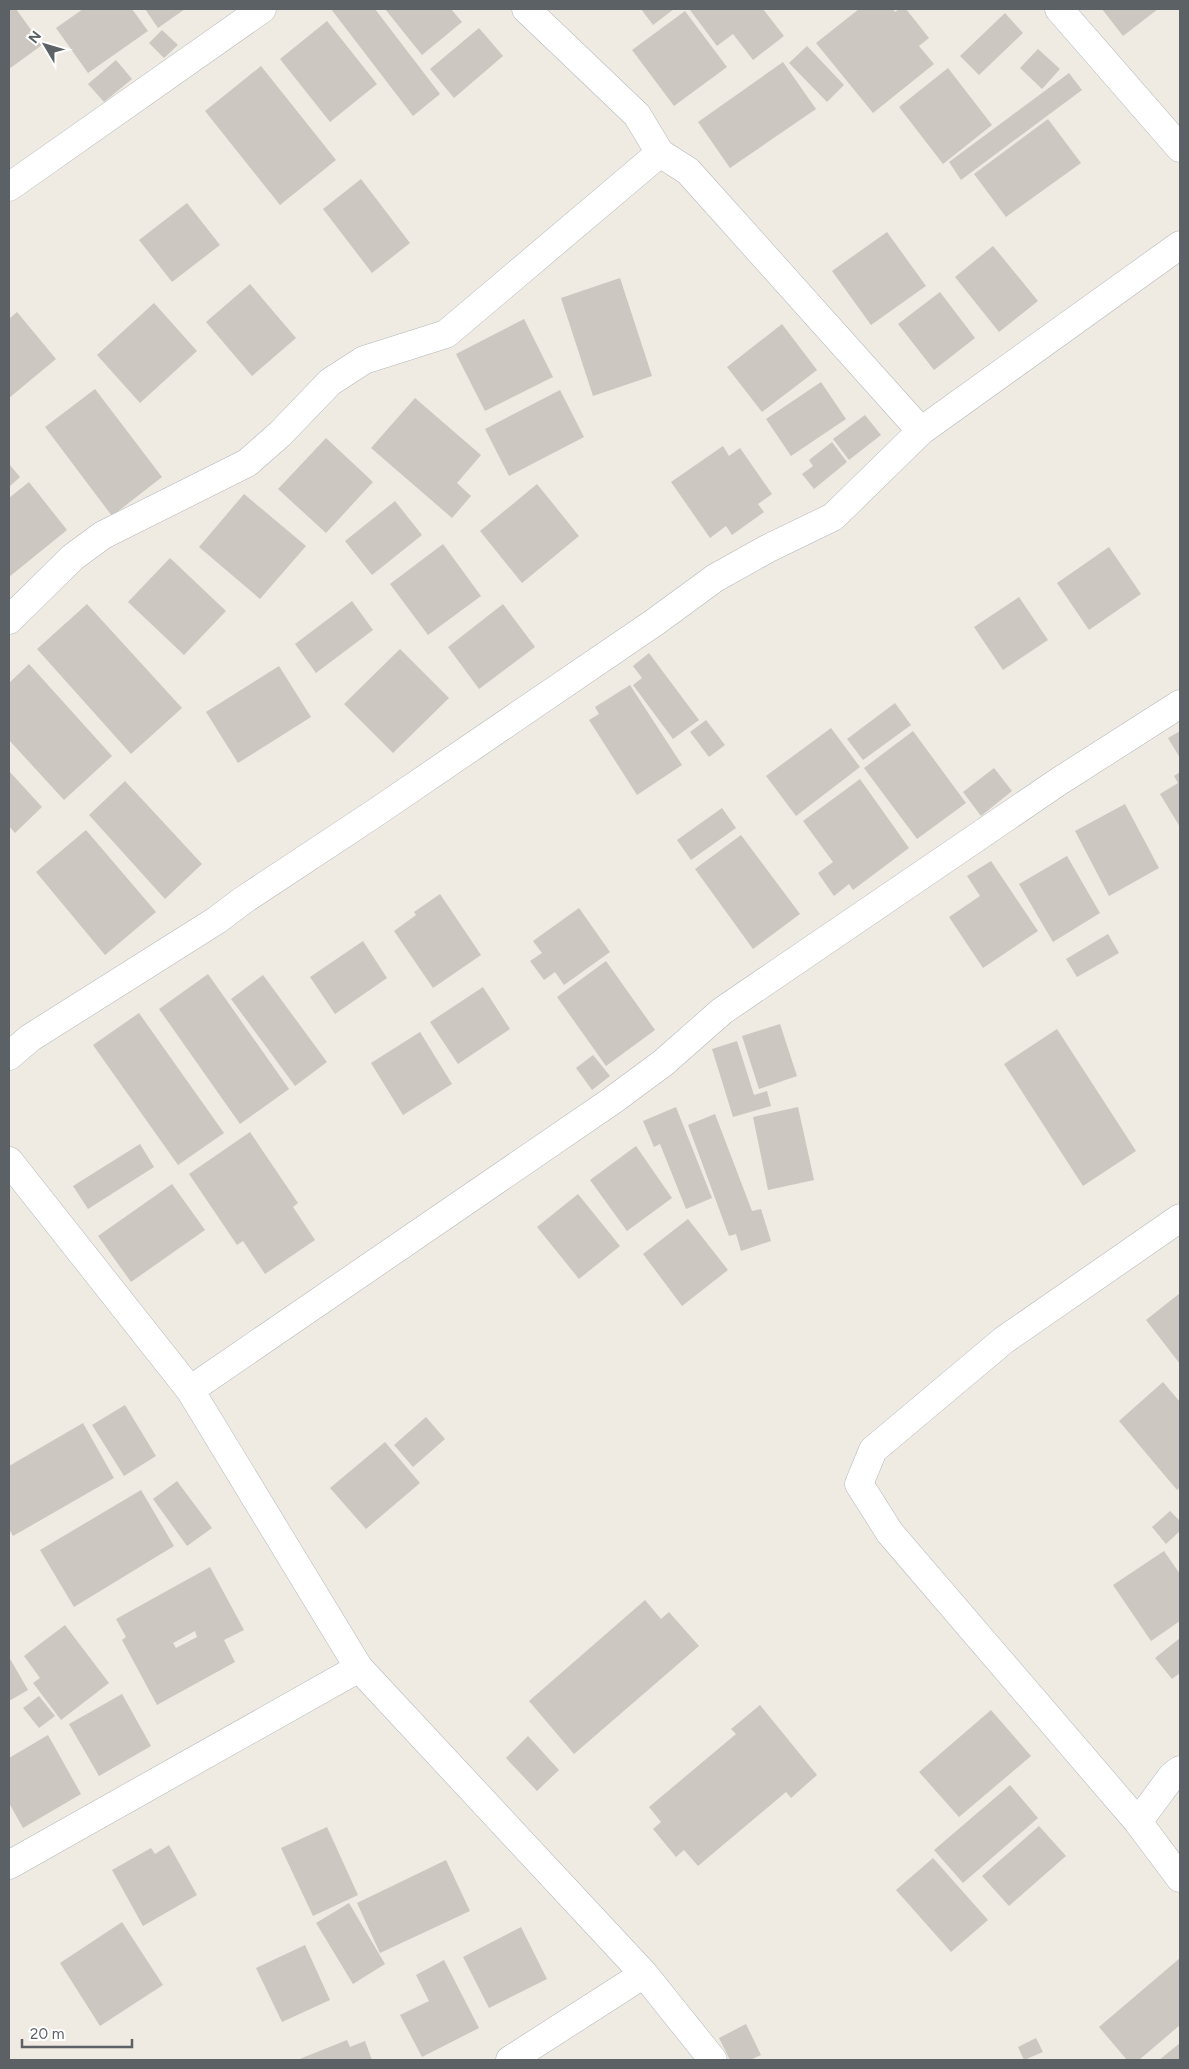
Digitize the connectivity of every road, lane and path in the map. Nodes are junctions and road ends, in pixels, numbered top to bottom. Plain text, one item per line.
1 (262, 9) edge
2 (526, 9) edge
3 (1059, 9) edge
4 (1180, 148) edge
5 (660, 153) junction
6 (9, 187) edge
7 (1180, 245) edge
8 (921, 431) junction
9 (9, 620) edge
10 (1180, 704) edge
11 (9, 1056) edge
12 (9, 1162) edge
13 (1180, 1218) edge
14 (190, 1390) junction
15 (359, 1668) junction
16 (1180, 1770) edge
17 (1138, 1822) junction
18 (12, 1857) edge
19 (1180, 1878) edge
20 (644, 1974) junction
21 (510, 2060) edge
22 (713, 2060) edge

1 - 6 street
2 - 5 street
3 - 4 street
5 - 8 street
5 - 9 street
7 - 8 street
8 - 11 street
10 - 14 street
12 - 14 street
13 - 17 street
14 - 15 street
15 - 18 street
15 - 20 street
16 - 17 street
17 - 19 street
20 - 21 street
20 - 22 street

